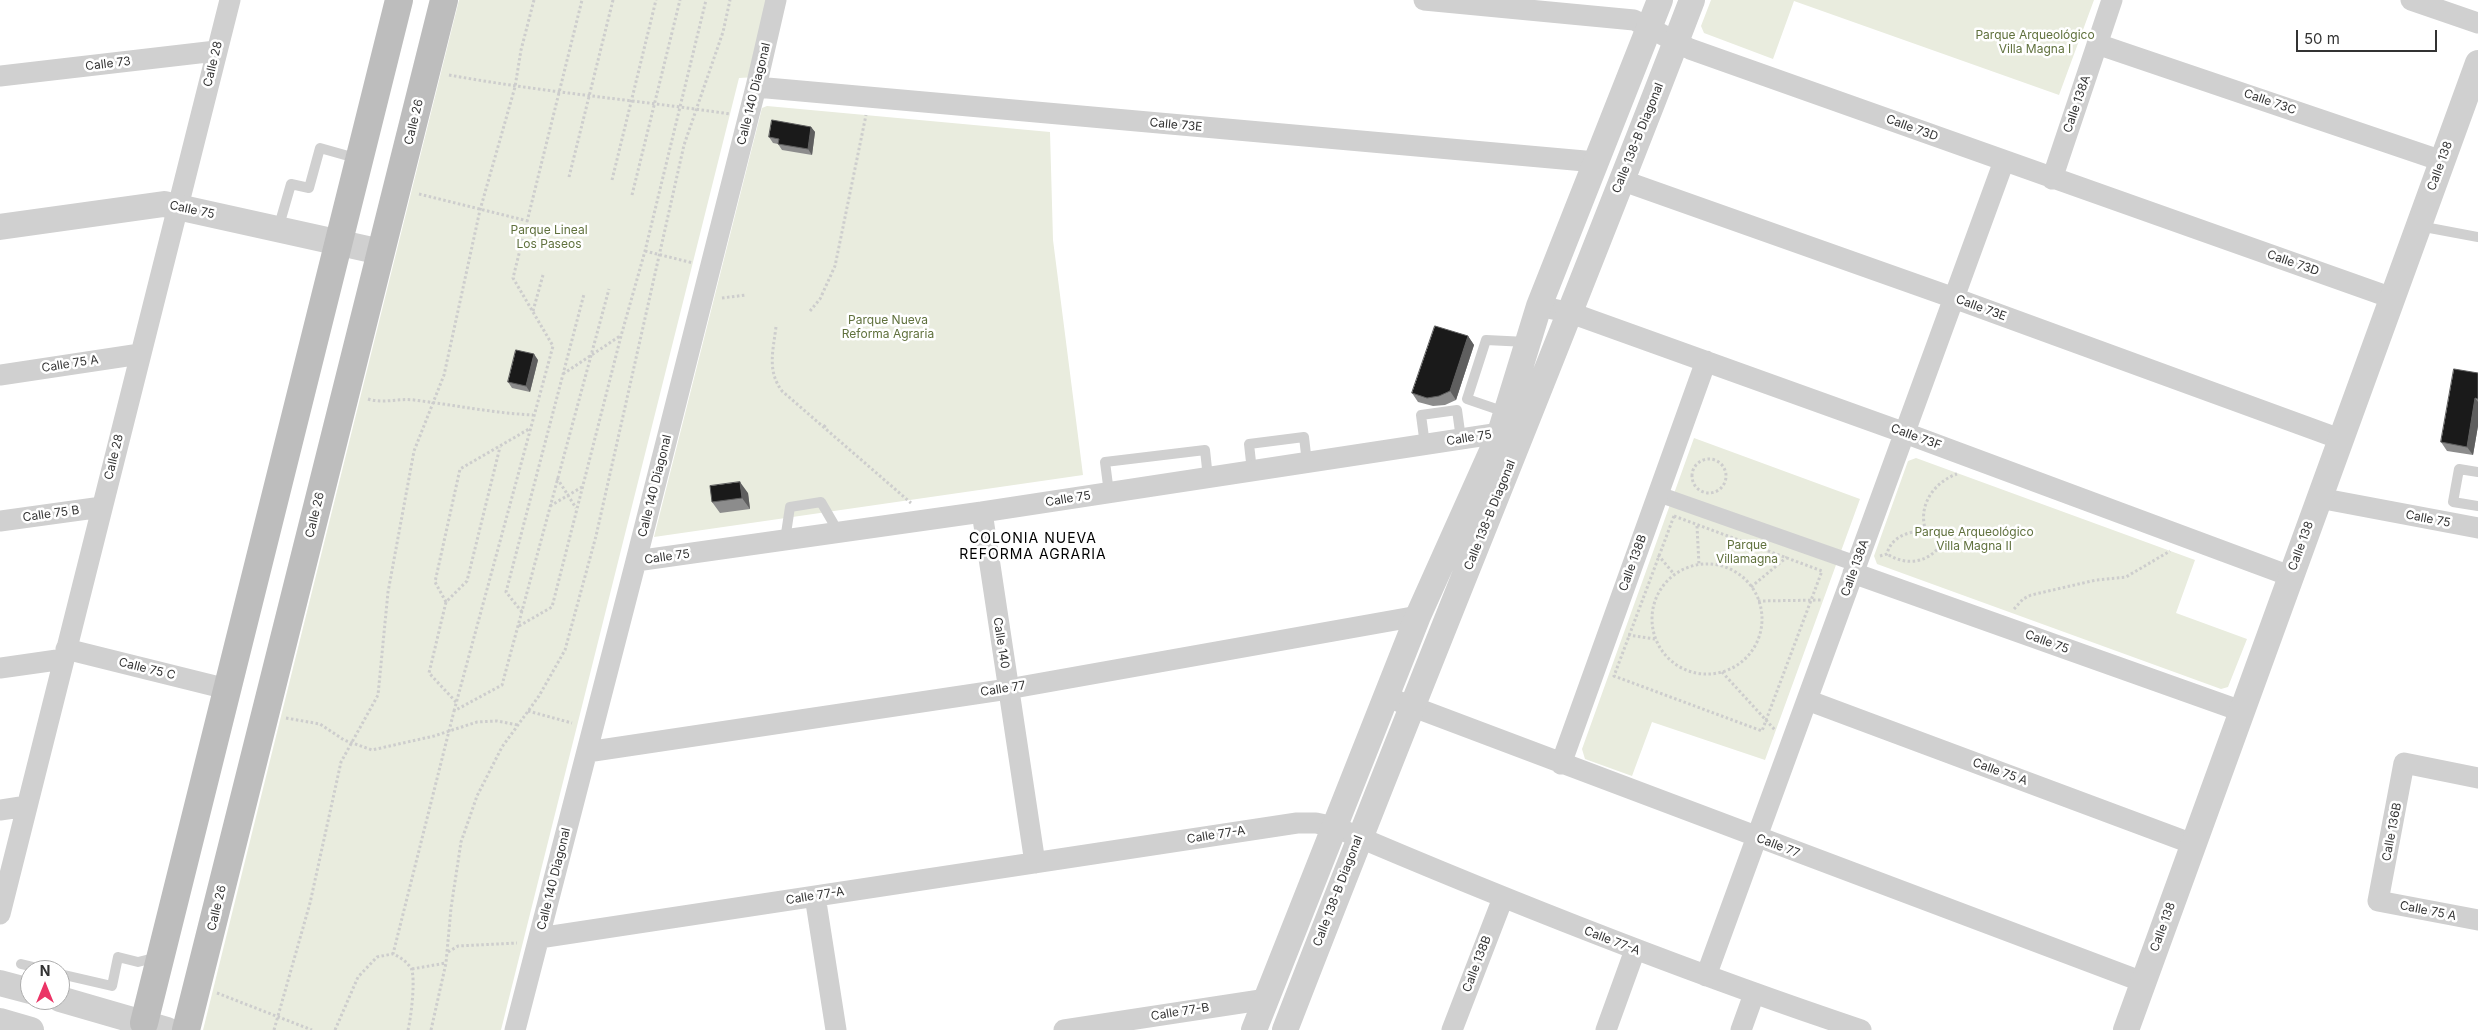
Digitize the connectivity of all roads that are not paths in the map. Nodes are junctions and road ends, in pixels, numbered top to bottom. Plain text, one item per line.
1 (230, 0) edge
2 (399, 0) edge
3 (444, 0) edge
4 (776, 0) edge
5 (1424, 0) edge
6 (1660, 0) edge
7 (1692, 0) edge
8 (2112, 0) edge
9 (2411, 0) edge
10 (2478, 22) edge
11 (1650, 28) junction
12 (1676, 42) junction
13 (2097, 44) junction
14 (216, 51) junction
15 (2478, 63) edge
16 (0, 76) edge
17 (756, 87) junction
18 (360, 159) junction
19 (2004, 161) junction
20 (2442, 161) junction
21 (1596, 162) junction
22 (2052, 179) junction
23 (1621, 180) junction
24 (177, 206) junction
25 (2418, 226) junction
26 (0, 227) edge
27 (278, 229) junction
28 (2478, 237) edge
29 (339, 243) junction
30 (381, 252) junction
31 (1954, 298) junction
32 (2392, 298) junction
33 (1539, 306) junction
34 (1571, 313) junction
35 (1528, 342) junction
36 (140, 354) junction
37 (1706, 361) junction
38 (0, 375) edge
39 (1503, 423) junction
40 (1905, 433) junction
41 (1461, 439) junction
42 (2340, 439) junction
43 (1425, 445) junction
44 (2478, 472) edge
45 (1208, 478) junction
46 (1109, 493) junction
47 (1658, 494) junction
48 (2319, 498) junction
49 (2478, 506) edge
50 (102, 507) junction
51 (982, 512) junction
52 (0, 521) edge
53 (2478, 528) edge
54 (839, 532) junction
55 (784, 540) junction
56 (636, 561) junction
57 (1861, 565) junction
58 (2290, 576) junction
59 (1418, 616) junction
60 (65, 654) junction
61 (0, 668) edge
62 (227, 689) junction
63 (1008, 689) junction
64 (1387, 697) junction
65 (1807, 700) junction
66 (1413, 708) junction
67 (2241, 711) junction
68 (587, 752) junction
69 (1561, 764) junction
70 (2478, 778) edge
71 (27, 806) junction
72 (0, 810) edge
73 (1335, 827) junction
74 (1359, 838) junction
75 (1756, 838) junction
76 (2193, 844) junction
77 (1035, 863) junction
78 (815, 896) junction
79 (1503, 898) junction
80 (2378, 901) joint
81 (0, 914) edge
82 (2478, 920) edge
83 (530, 940) junction
84 (1635, 950) junction
85 (161, 956) junction
86 (70, 976) edge
87 (1706, 976) junction
88 (94, 982) junction
89 (2143, 982) junction
90 (0, 983) edge
91 (20, 988) edge
92 (1754, 994) junction
93 (1267, 999) junction
94 (70, 1002) edge
95 (88, 1007) junction
96 (0, 1021) edge
97 (151, 1028) edge
98 (31, 1030) edge
99 (186, 1030) edge
100 (515, 1030) edge
101 (836, 1030) edge
102 (1064, 1030) edge
103 (1254, 1030) edge
104 (1285, 1030) edge
105 (1452, 1030) edge
106 (1606, 1030) edge
107 (1741, 1030) edge
108 (1861, 1030) edge
109 (2126, 1030) edge

1 - 14 street, Calle 28
2 - 18 main road
3 - 30 main road, Calle 26
4 - 17 street, Calle 140 Diagonal
5 - 11 street, Calle 73D
6 - 11 street, Calle 138-B Diagonal
7 - 12 street, Calle 138-B Diagonal
8 - 13 street, Calle 138A
9 - 10 street
11 - 12 street, Calle 73D
11 - 21 street, Calle 138-B Diagonal
12 - 19 street, Calle 73D
12 - 23 street, Calle 138-B Diagonal
13 - 20 street, Calle 73C
13 - 22 street, Calle 138A
14 - 16 street, Calle 73
14 - 24 street, Calle 28
15 - 20 street, Calle 138
17 - 21 street, Calle 73E
17 - 56 street, Calle 140 Diagonal
18 - 27 lane
18 - 29 main road
19 - 22 street, Calle 73D
19 - 31 street, Calle 138A
20 - 25 street, Calle 138
21 - 33 street, Calle 138-B Diagonal
22 - 32 street, Calle 73D
23 - 31 street, Calle 73E
23 - 34 street, Calle 138-B Diagonal
24 - 26 street, Calle 75
24 - 27 street, Calle 75
24 - 36 street, Calle 28
25 - 28 lane
25 - 32 street, Calle 138
27 - 29 street, Calle 75
29 - 30 street, Calle 75
29 - 62 main road
30 - 99 main road, Calle 26
31 - 40 street, Calle 138A
31 - 42 street, Calle 73E
32 - 42 street, Calle 138
33 - 34 street, Calle 73F
33 - 35 street, Calle 138-B Diagonal
34 - 37 street, Calle 73F
34 - 66 street, Calle 138-B Diagonal
35 - 39 street, Calle 138-B Diagonal
35 - 39 lane
36 - 38 street, Calle 75 A
36 - 50 street, Calle 28
37 - 40 street, Calle 73F
37 - 47 street, Calle 138B
39 - 41 street, Calle 75
39 - 59 street, Calle 138-B Diagonal
40 - 57 street, Calle 138A
40 - 58 street, Calle 73F
41 - 43 street, Calle 75
41 - 43 lane
42 - 48 street, Calle 138
43 - 45 street, Calle 75
44 - 49 lane
45 - 46 street, Calle 75
45 - 46 lane
46 - 51 street, Calle 75
47 - 57 street
47 - 69 street, Calle 138B
48 - 53 street, Calle 75
48 - 58 street, Calle 138
50 - 52 street, Calle 75 B
50 - 60 street, Calle 28
51 - 54 street, Calle 75
51 - 63 street, Calle 140
54 - 55 street, Calle 75
54 - 55 lane
55 - 56 street, Calle 75
56 - 68 street, Calle 140 Diagonal
57 - 65 street, Calle 138A
57 - 67 street, Calle 75
58 - 67 street, Calle 138
59 - 63 street, Calle 77
59 - 64 street, Calle 138-B Diagonal
60 - 61 street, Calle 75 C
60 - 62 street, Calle 75 C
60 - 71 street, Calle 28
62 - 85 main road
63 - 68 street, Calle 77
63 - 77 street, Calle 140
64 - 66 street, Calle 77
64 - 73 street, Calle 138-B Diagonal
65 - 75 street, Calle 138A
65 - 76 street, Calle 75 A
66 - 69 street, Calle 77
66 - 74 street, Calle 138-B Diagonal
67 - 76 street, Calle 138
68 - 83 street, Calle 140 Diagonal
69 - 75 street, Calle 77
70 - 80 street, Calle 136B
71 - 72 street
71 - 81 street, Calle 28
73 - 74 street, Calle 77-A
73 - 77 street, Calle 77-A
73 - 93 street, Calle 138-B Diagonal
74 - 79 street, Calle 77-A
74 - 104 street, Calle 138-B Diagonal
75 - 87 street, Calle 138A
75 - 89 street, Calle 77
76 - 89 street, Calle 138
77 - 78 street, Calle 77-A
78 - 83 street, Calle 77-A
78 - 101 street
79 - 84 street, Calle 77-A
79 - 105 street, Calle 138B
80 - 82 street, Calle 75 A
83 - 100 street, Calle 140 Diagonal
84 - 87 street, Calle 77-A
84 - 106 street
85 - 88 lane
85 - 97 main road
86 - 88 lane
87 - 92 street, Calle 77-A
88 - 95 lane
89 - 109 street, Calle 138
90 - 91 street
92 - 107 street
92 - 108 street, Calle 77-A
93 - 102 street, Calle 77-B
93 - 103 street, Calle 138-B Diagonal
94 - 95 street
95 - 97 street
96 - 98 street

